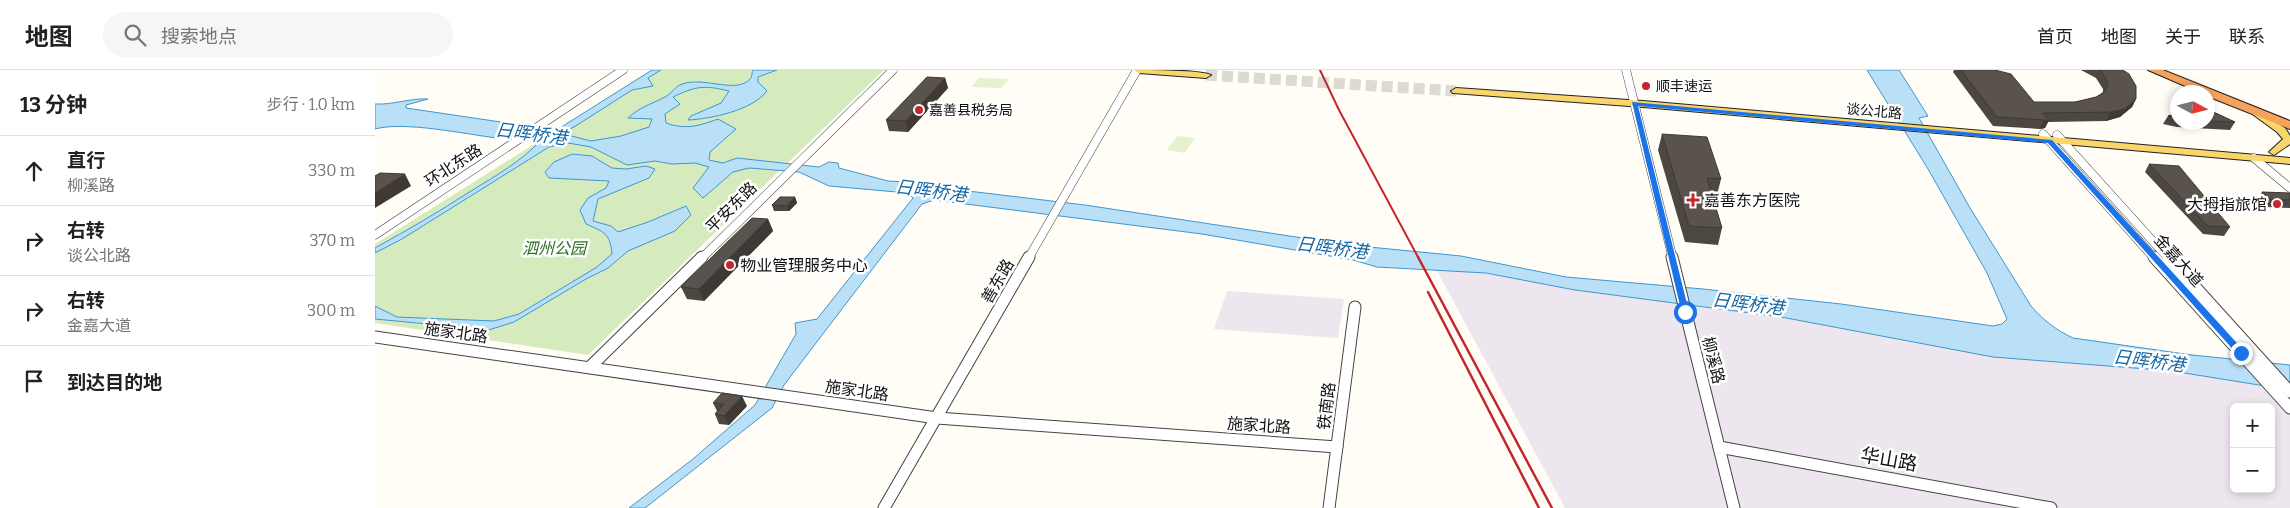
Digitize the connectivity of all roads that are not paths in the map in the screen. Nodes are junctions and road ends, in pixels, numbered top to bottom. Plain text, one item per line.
1 (615, 70) edge
2 (623, 70) edge
3 (893, 70) edge
4 (1138, 70) edge
5 (1626, 70) edge
6 (2153, 70) edge
7 (2164, 70) edge
8 (1207, 72) edge
9 (1456, 89) tunnel mouth
10 (1634, 102) junction
11 (2254, 111) junction
12 (2290, 120) edge
13 (2290, 126) edge
14 (532, 127) junction
15 (2053, 138) junction
16 (2274, 152) junction
17 (2290, 153) edge
18 (2254, 158) junction
19 (2290, 161) edge
20 (2290, 188) edge
21 (375, 227) edge
22 (375, 234) edge
23 (1355, 307) dead end
24 (375, 337) edge
25 (590, 366) junction
26 (2285, 395) edge
27 (2290, 408) edge
28 (937, 418) junction
29 (1337, 447) junction
30 (1719, 447) junction
31 (884, 508) edge
32 (1329, 508) edge
33 (1735, 508) edge
34 (2051, 508) edge

1 - 14 street, 环北东路
2 - 14 street, 环北东路
3 - 25 street, 平安东路
4 - 8 main road
4 - 28 street, 善东路
5 - 10 street, 柳溪路
6 - 11 highway
7 - 12 highway
9 - 10 main road, 谈公北路
10 - 15 main road, 谈公北路
10 - 30 street, 柳溪路
11 - 13 highway
11 - 16 main road
14 - 21 street, 环北东路
14 - 22 street, 环北东路
15 - 16 main road, 谈公北路
15 - 18 main road, 谈公北路
15 - 26 street, 金嘉大道
15 - 26 street, 金嘉大道
16 - 17 main road, 谈公北路
18 - 19 main road, 谈公北路
18 - 20 street
23 - 29 street, 铁南路
24 - 25 street, 施家北路
25 - 28 street, 施家北路
26 - 27 street, 金嘉大道
28 - 29 street, 施家北路
28 - 31 street, 善东路
29 - 32 street, 铁南路
30 - 33 street, 柳溪路
30 - 34 street, 华山路

